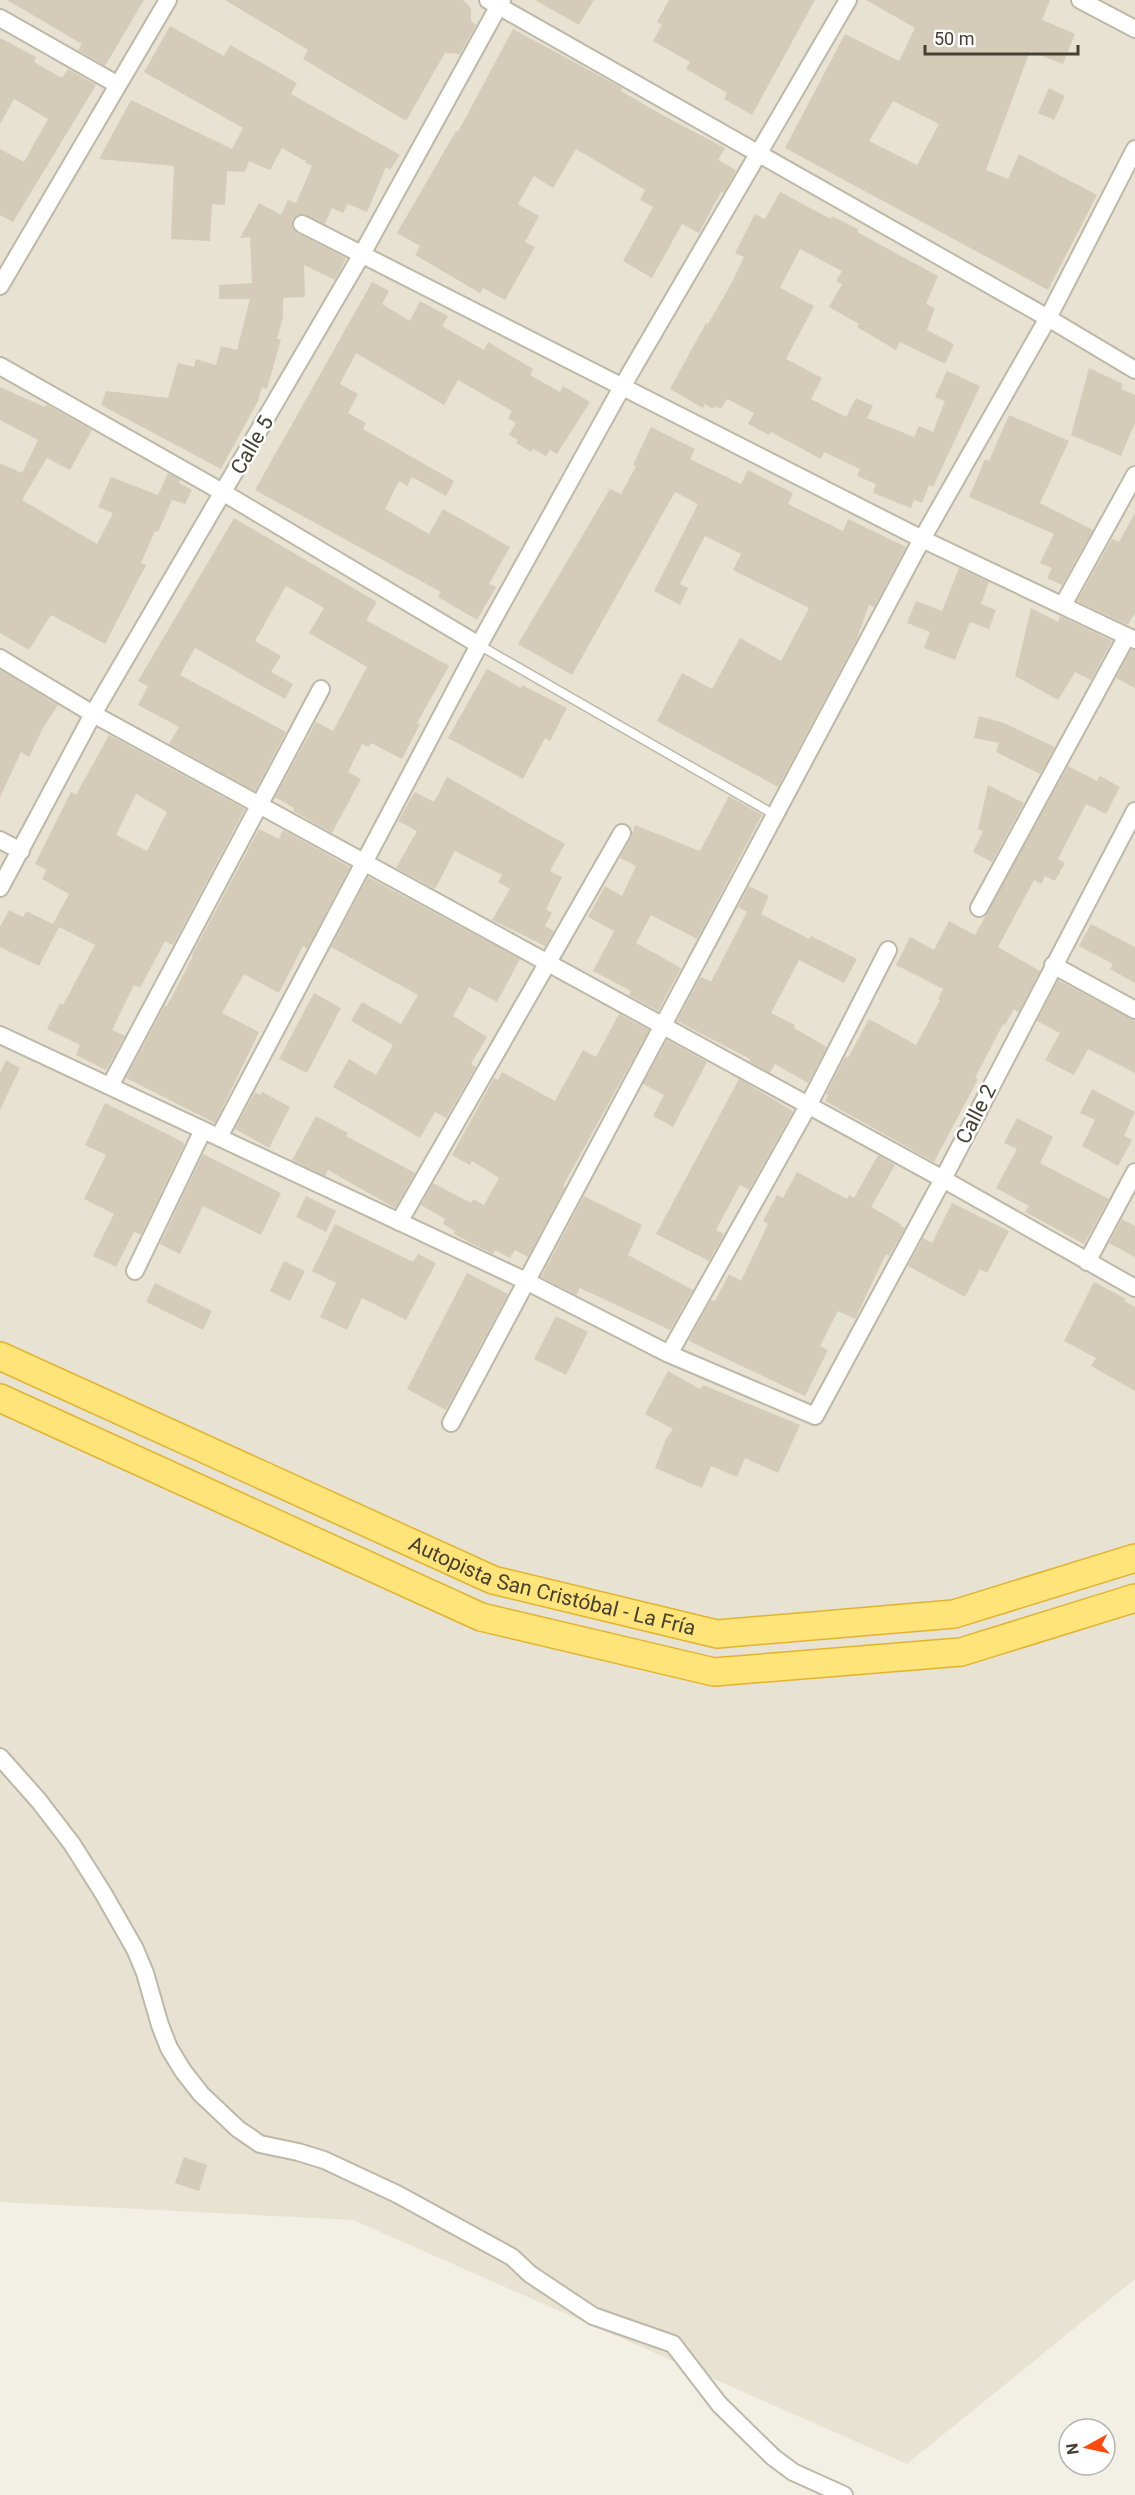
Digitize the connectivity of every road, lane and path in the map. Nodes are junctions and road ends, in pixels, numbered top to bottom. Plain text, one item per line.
1 (168, 0) edge
2 (848, 0) edge
3 (1080, 0) edge
4 (496, 2) edge
5 (0, 18) edge
6 (1135, 29) edge
7 (118, 85) junction
8 (1135, 149) edge
9 (759, 153) junction
10 (302, 224) dead end
11 (362, 255) junction
12 (0, 286) edge
13 (1048, 318) junction
14 (0, 366) edge
15 (1135, 370) edge
16 (622, 387) junction
17 (1135, 476) edge
18 (224, 493) junction
19 (922, 539) junction
20 (1063, 604) junction
21 (1131, 638) edge
22 (479, 645) junction
23 (0, 658) edge
24 (321, 689) dead end
25 (93, 714) junction
26 (259, 804) junction
27 (1135, 810) edge
28 (775, 815) junction
29 (621, 833) dead end
30 (0, 840) edge
31 (21, 851) junction
32 (364, 862) junction
33 (0, 888) edge
34 (979, 908) dead end
35 (888, 950) dead end
36 (547, 962) junction
37 (1053, 965) junction
38 (1135, 1010) edge
39 (663, 1026) junction
40 (0, 1035) edge
41 (110, 1086) junction
42 (808, 1106) junction
43 (203, 1130) junction
44 (219, 1137) junction
45 (1135, 1172) edge
46 (943, 1179) junction
47 (399, 1222) junction
48 (1087, 1262) junction
49 (135, 1271) dead end
50 (526, 1281) junction
51 (1135, 1288) edge
52 (669, 1354) junction
53 (0, 1356) edge
54 (0, 1398) edge
55 (451, 1423) dead end
56 (1135, 1558) edge
57 (1135, 1598) edge
58 (0, 1757) edge
59 (844, 2495) edge

1 - 7 street
2 - 9 street
3 - 6 street
4 - 9 street
4 - 11 street, Calle 5
5 - 7 street
7 - 12 street
8 - 13 street
9 - 13 street
9 - 16 street
10 - 11 street
11 - 16 street
11 - 18 street, Calle 5
13 - 15 street
13 - 19 street
14 - 18 street
16 - 19 street
16 - 22 street
17 - 20 street
18 - 22 street
18 - 25 street, Calle 5
19 - 20 street
19 - 28 street
20 - 21 street
21 - 34 street
22 - 28 lane
22 - 32 street
23 - 25 street
24 - 26 street
25 - 26 street
25 - 31 street, Calle 5
26 - 32 street
26 - 41 street
27 - 37 street, Calle 2
28 - 39 street
29 - 36 street
30 - 31 street
31 - 33 street, Calle 5
32 - 36 street
32 - 44 street
35 - 42 street
36 - 39 street
36 - 47 street
37 - 38 street
37 - 46 street, Calle 2
39 - 42 street
39 - 50 street
40 - 41 street
41 - 43 street
42 - 46 street
42 - 52 street
43 - 44 street
43 - 49 street
44 - 47 street
45 - 48 street
46 - 48 street
46 - 52 street, Calle 2
47 - 50 street
48 - 51 street
50 - 52 street
50 - 55 street
53 - 56 highway, Autopista San Cristóbal - La Fría
54 - 57 highway, Autopista San Cristóbal - La Fría
58 - 59 street

